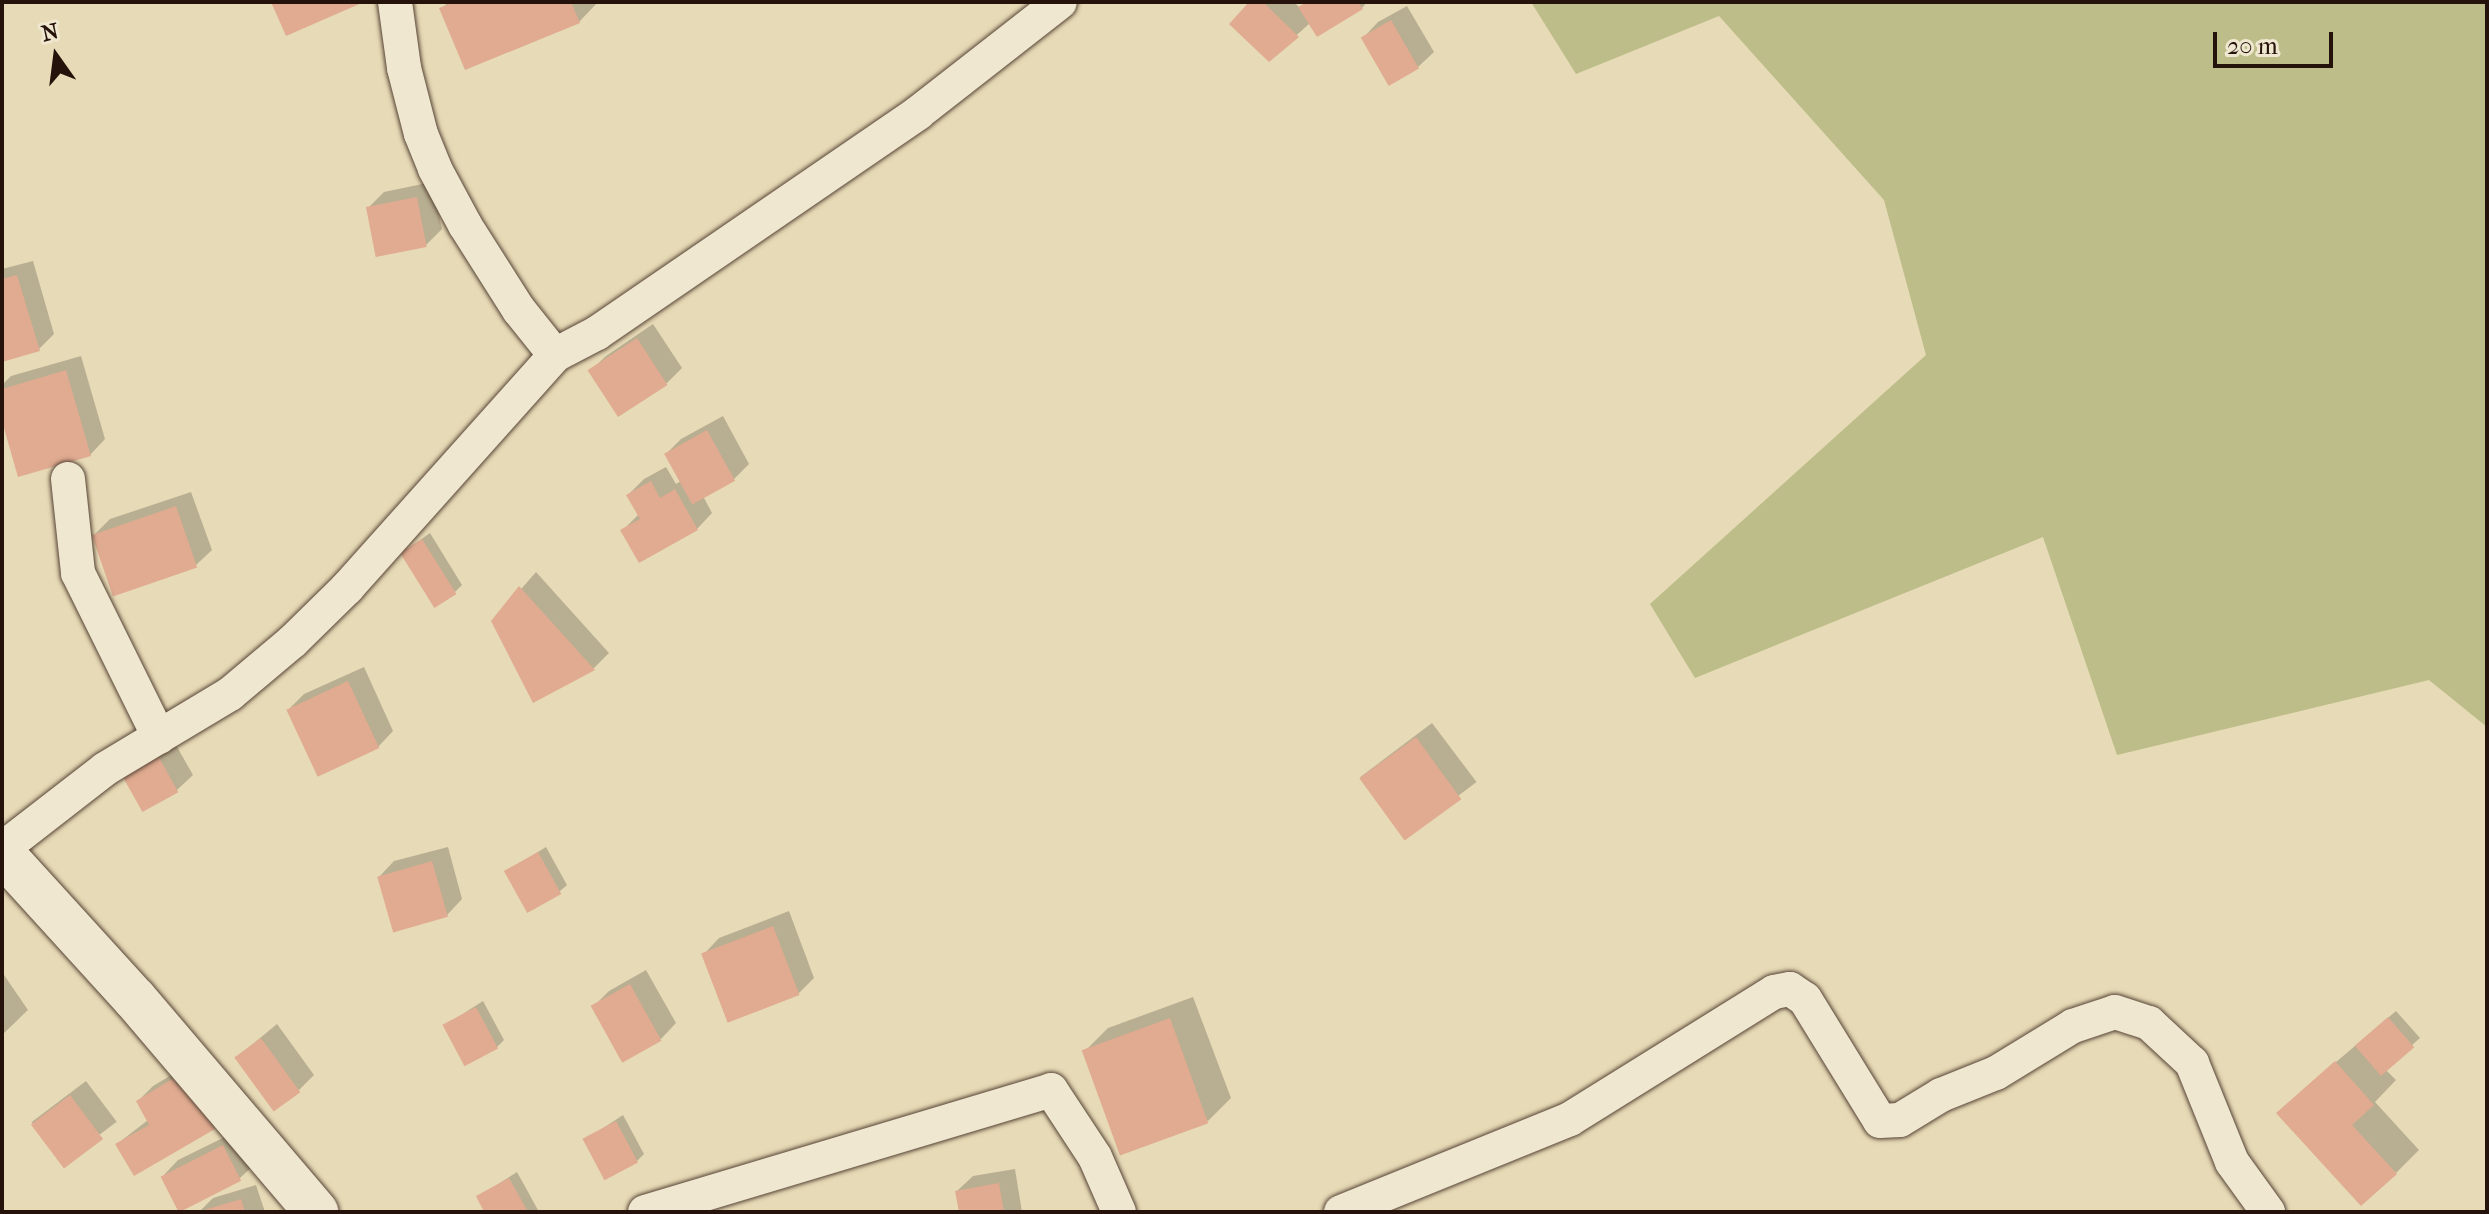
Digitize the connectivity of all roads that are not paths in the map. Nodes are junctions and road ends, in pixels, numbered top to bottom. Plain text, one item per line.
1 (395, 2) edge
2 (1060, 2) edge
3 (555, 355) junction
4 (68, 479) dead end
5 (159, 737) junction
6 (2, 851) edge
7 (315, 1212) edge
8 (645, 1212) edge
9 (1119, 1212) edge
10 (1341, 1212) edge
11 (2268, 1212) edge

1 - 3 street
2 - 3 street
3 - 5 street
4 - 5 street
5 - 6 street
6 - 7 street
8 - 9 street
10 - 11 street

